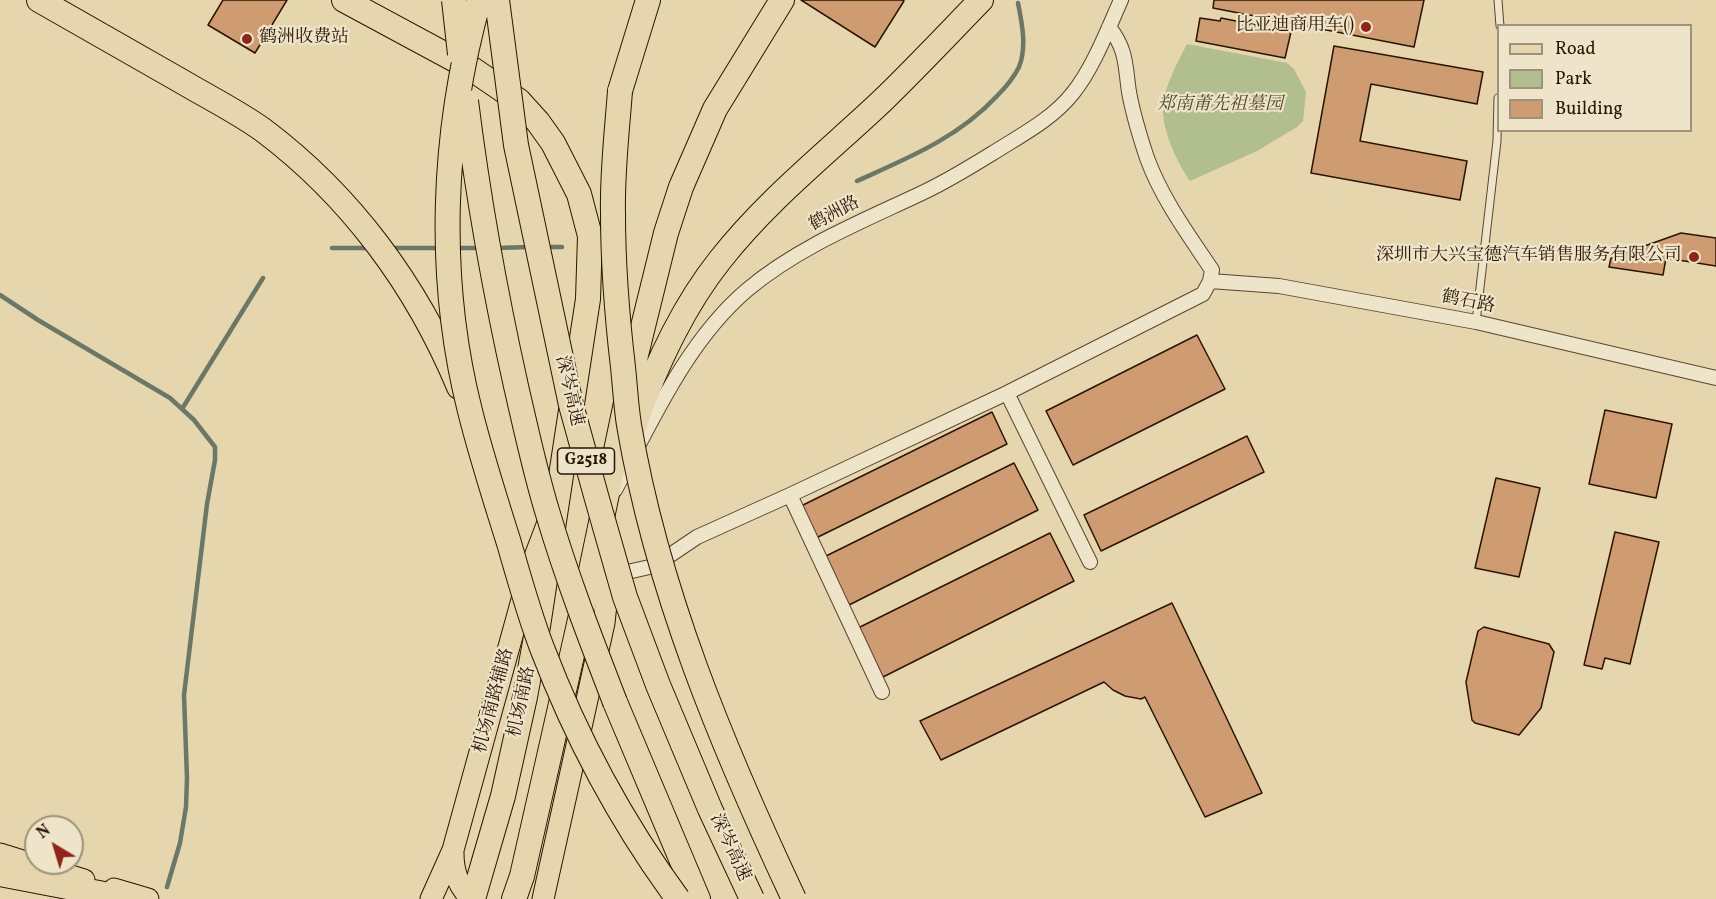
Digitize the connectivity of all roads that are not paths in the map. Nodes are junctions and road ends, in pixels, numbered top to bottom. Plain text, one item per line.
1 (39, 0) edge
2 (344, 0) edge
3 (454, 0) edge
4 (479, 0) edge
5 (496, 0) edge
6 (630, 0) edge
7 (648, 0) edge
8 (782, 0) edge
9 (981, 0) edge
10 (1121, 0) edge
11 (1498, 0) edge
12 (1500, 24) edge
13 (1109, 27) junction
14 (620, 91) junction
15 (1497, 132) edge
16 (1210, 281) junction
17 (1476, 322) junction
18 (1716, 378) edge
19 (1008, 393) junction
20 (469, 409) junction
21 (790, 495) junction
22 (556, 502) junction
23 (605, 507) junction
24 (1090, 562) dead end
25 (609, 576) junction
26 (882, 692) dead end
27 (453, 850) junction
28 (0, 855) edge
29 (0, 874) edge
30 (0, 884) edge
31 (545, 889) edge
32 (44, 899) edge
33 (130, 899) edge
34 (148, 899) edge
35 (431, 899) edge
36 (472, 899) edge
37 (514, 899) edge
38 (532, 899) edge
39 (678, 899) edge
40 (698, 899) edge
41 (752, 899) edge
42 (794, 899) edge

1 - 20 highway, bridge
2 - 22 highway, 机场南路
3 - 40 highway, G2518, bridge
4 - 20 highway, bridge
5 - 41 highway, 深岑高速 / G2518, bridge
6 - 14 highway
7 - 14 highway
8 - 23 highway
9 - 23 highway
10 - 13 street, 鹤洲路
11 - 12 lane
13 - 16 street
13 - 23 street, 鹤洲路
14 - 42 highway, bridge
15 - 17 lane
16 - 17 street, 鹤石路
16 - 19 street
17 - 18 street, 鹤石路
19 - 21 street
19 - 24 street
20 - 39 highway, bridge
21 - 25 street
21 - 26 street
22 - 27 main road, 机场南路辅路
22 - 36 highway, 机场南路
23 - 25 main road
23 - 37 highway
25 - 31 main road
27 - 35 main road, 机场南路辅路
27 - 36 main road
28 - 34 main road
29 - 33 highway
30 - 32 highway
31 - 38 main road

